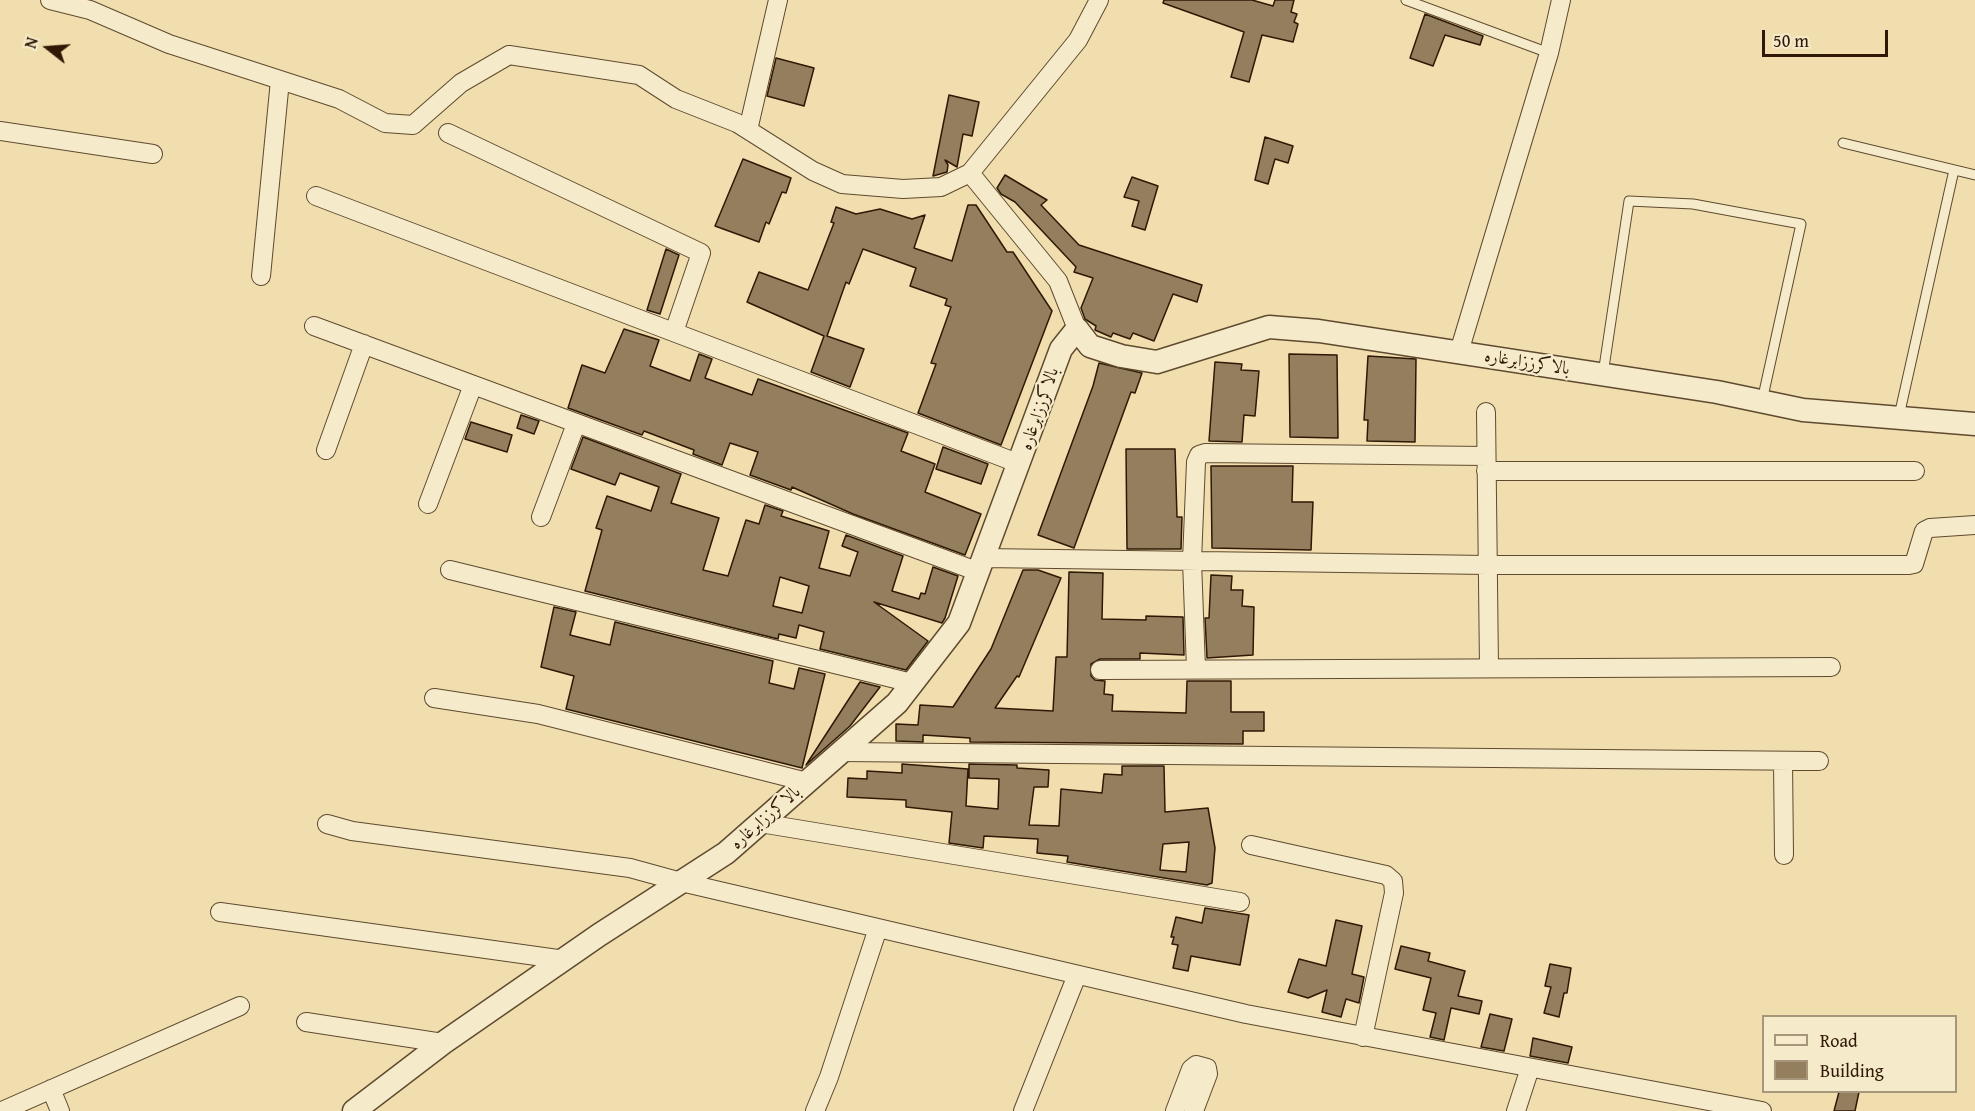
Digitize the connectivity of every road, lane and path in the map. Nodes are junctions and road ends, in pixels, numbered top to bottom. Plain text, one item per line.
1 (50, 0) edge
2 (778, 0) edge
3 (1099, 0) edge
4 (1406, 0) edge
5 (1561, 0) edge
6 (91, 5) edge
7 (1549, 53) junction
8 (280, 80) junction
9 (748, 130) junction
10 (0, 131) edge
11 (448, 133) dead end
12 (1843, 143) dead end
13 (153, 154) dead end
14 (1954, 170) junction
15 (970, 173) junction
16 (1975, 175) edge
17 (316, 196) dead end
18 (261, 276) dead end
19 (314, 326) dead end
20 (1077, 329) junction
21 (674, 332) junction
22 (364, 344) junction
23 (1459, 352) junction
24 (1603, 374) junction
25 (473, 385) junction
26 (1762, 401) junction
27 (1486, 412) dead end
28 (1899, 418) junction
29 (576, 424) junction
30 (1975, 424) edge
31 (326, 450) dead end
32 (1020, 464) junction
33 (1486, 464) junction
34 (1916, 471) dead end
35 (428, 504) dead end
36 (541, 517) dead end
37 (1975, 525) edge
38 (1192, 561) junction
39 (981, 565) junction
40 (1488, 565) junction
41 (450, 570) dead end
42 (1831, 667) dead end
43 (1489, 668) junction
44 (1196, 669) junction
45 (1100, 670) dead end
46 (912, 683) junction
47 (434, 698) dead end
48 (841, 752) junction
49 (1783, 761) junction
50 (1819, 761) dead end
51 (807, 782) junction
52 (760, 823) junction
53 (327, 824) dead end
54 (1251, 845) dead end
55 (1784, 855) dead end
56 (681, 882) junction
57 (1240, 902) dead end
58 (220, 912) dead end
59 (878, 928) junction
60 (565, 960) junction
61 (1077, 975) junction
62 (240, 1006) dead end
63 (306, 1022) dead end
64 (1363, 1037) junction
65 (443, 1043) junction
66 (1530, 1068) junction
67 (51, 1089) junction
68 (1718, 1107) edge
69 (2, 1111) edge
70 (60, 1111) edge
71 (354, 1111) edge
72 (815, 1111) edge
73 (1023, 1111) edge
74 (1516, 1111) edge
75 (1762, 1111) edge

1 - 6 street
2 - 9 street
3 - 15 street
4 - 7 lane
5 - 7 street
6 - 8 street
7 - 23 street
8 - 9 street
8 - 18 street
9 - 15 street
10 - 13 street
11 - 21 street
12 - 14 lane
14 - 16 lane
14 - 28 lane
15 - 20 street
17 - 21 street
19 - 22 street
20 - 23 street, بالاکرززابرغاره
20 - 32 street, بالاکرززابرغاره
21 - 32 street
22 - 25 street
22 - 31 street
23 - 24 street, بالاکرززابرغاره
24 - 26 street, بالاکرززابرغاره
24 - 26 lane
25 - 29 street
25 - 35 street
26 - 28 street, بالاکرززابرغاره
27 - 33 street
28 - 30 street, بالاکرززابرغاره
29 - 36 street
29 - 39 street
32 - 39 street, بالاکرززابرغاره
33 - 34 street
33 - 38 street
33 - 40 street
37 - 40 street
38 - 39 street
38 - 40 street
38 - 44 street
39 - 46 street, بالاکرززابرغاره
40 - 43 street
41 - 46 street
42 - 43 street
43 - 44 street
44 - 45 street
46 - 48 street, بالاکرززابرغاره
47 - 51 street
48 - 49 street
48 - 51 street, بالاکرززابرغاره
49 - 50 street
49 - 55 street
51 - 52 street, بالاکرززابرغاره
52 - 56 street, بالاکرززابرغاره
52 - 57 street
53 - 56 street
54 - 64 street
56 - 59 street
56 - 60 street, بالاکرززابرغاره
58 - 60 street
59 - 61 street
59 - 72 street
60 - 65 street, بالاکرززابرغاره
61 - 64 street
61 - 73 street
62 - 67 street
63 - 65 street
64 - 66 street
65 - 71 street, بالاکرززابرغاره
66 - 68 street
66 - 74 street
67 - 69 street
67 - 70 street
68 - 75 street

